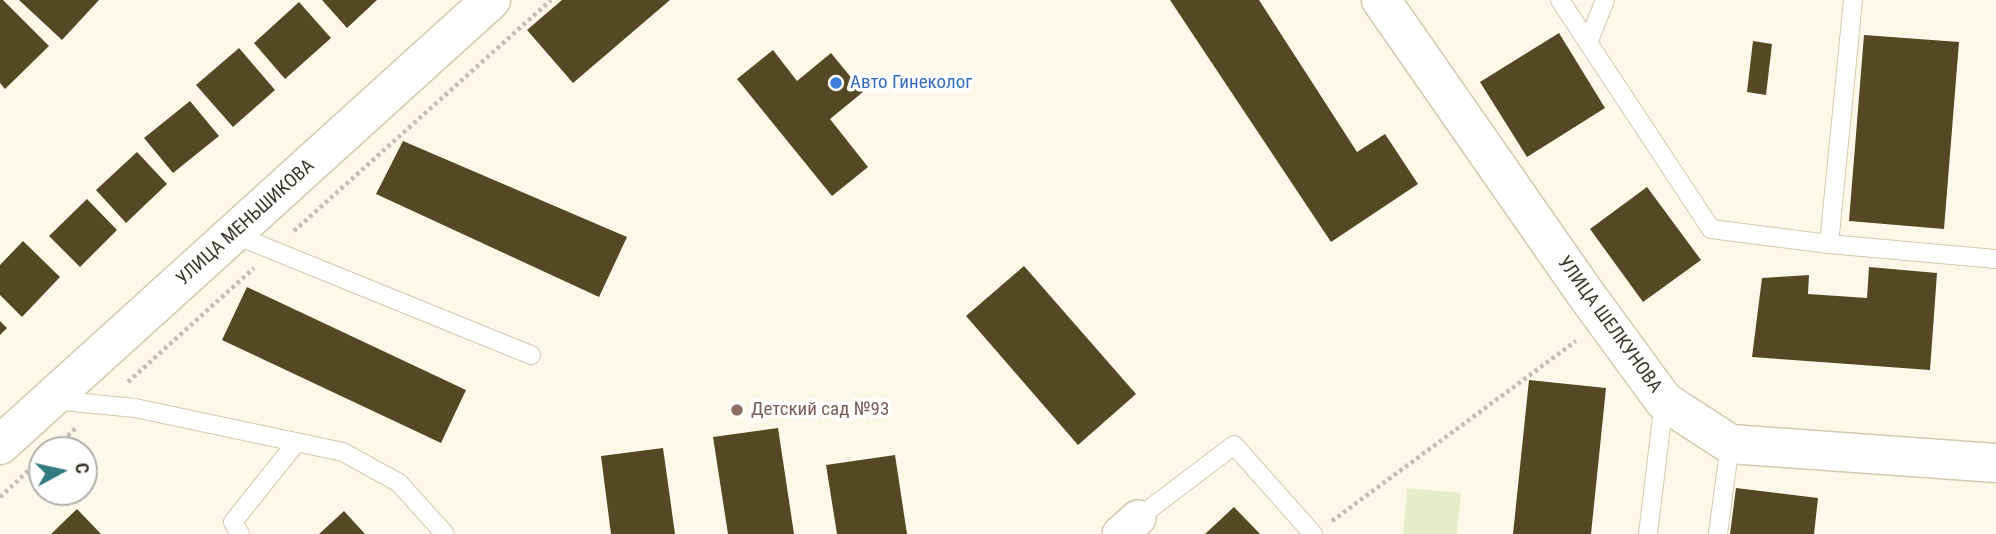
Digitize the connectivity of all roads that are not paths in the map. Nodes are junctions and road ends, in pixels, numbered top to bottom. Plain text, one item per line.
1 (491, 0) edge
2 (1381, 0) edge
3 (1560, 0) edge
4 (1605, 0) edge
5 (1853, 0) edge
6 (1588, 43) junction
7 (233, 234) junction
8 (1829, 244) junction
9 (1996, 259) edge
10 (531, 355) dead end
11 (50, 400) junction
12 (1664, 401) junction
13 (296, 443) junction
14 (0, 444) edge
15 (1730, 444) junction
16 (1996, 463) edge
17 (1129, 526) edge
18 (1320, 530) edge
19 (240, 534) edge
20 (445, 534) edge
21 (1648, 534) edge
22 (1718, 534) edge

1 - 7 street, УЛИЦА МЕНЬШИКОВА
2 - 12 street, УЛИЦА ШЕЛКУНОВА
3 - 6 lane
4 - 6 lane
5 - 8 lane
6 - 8 lane
7 - 10 lane
7 - 11 street, УЛИЦА МЕНЬШИКОВА
8 - 9 lane
11 - 13 lane
11 - 14 street, УЛИЦА МЕНЬШИКОВА
12 - 15 street, УЛИЦА ШЕЛКУНОВА
12 - 21 lane
13 - 19 lane
13 - 20 lane
15 - 16 street, УЛИЦА ШЕЛКУНОВА
15 - 22 lane
17 - 18 lane

